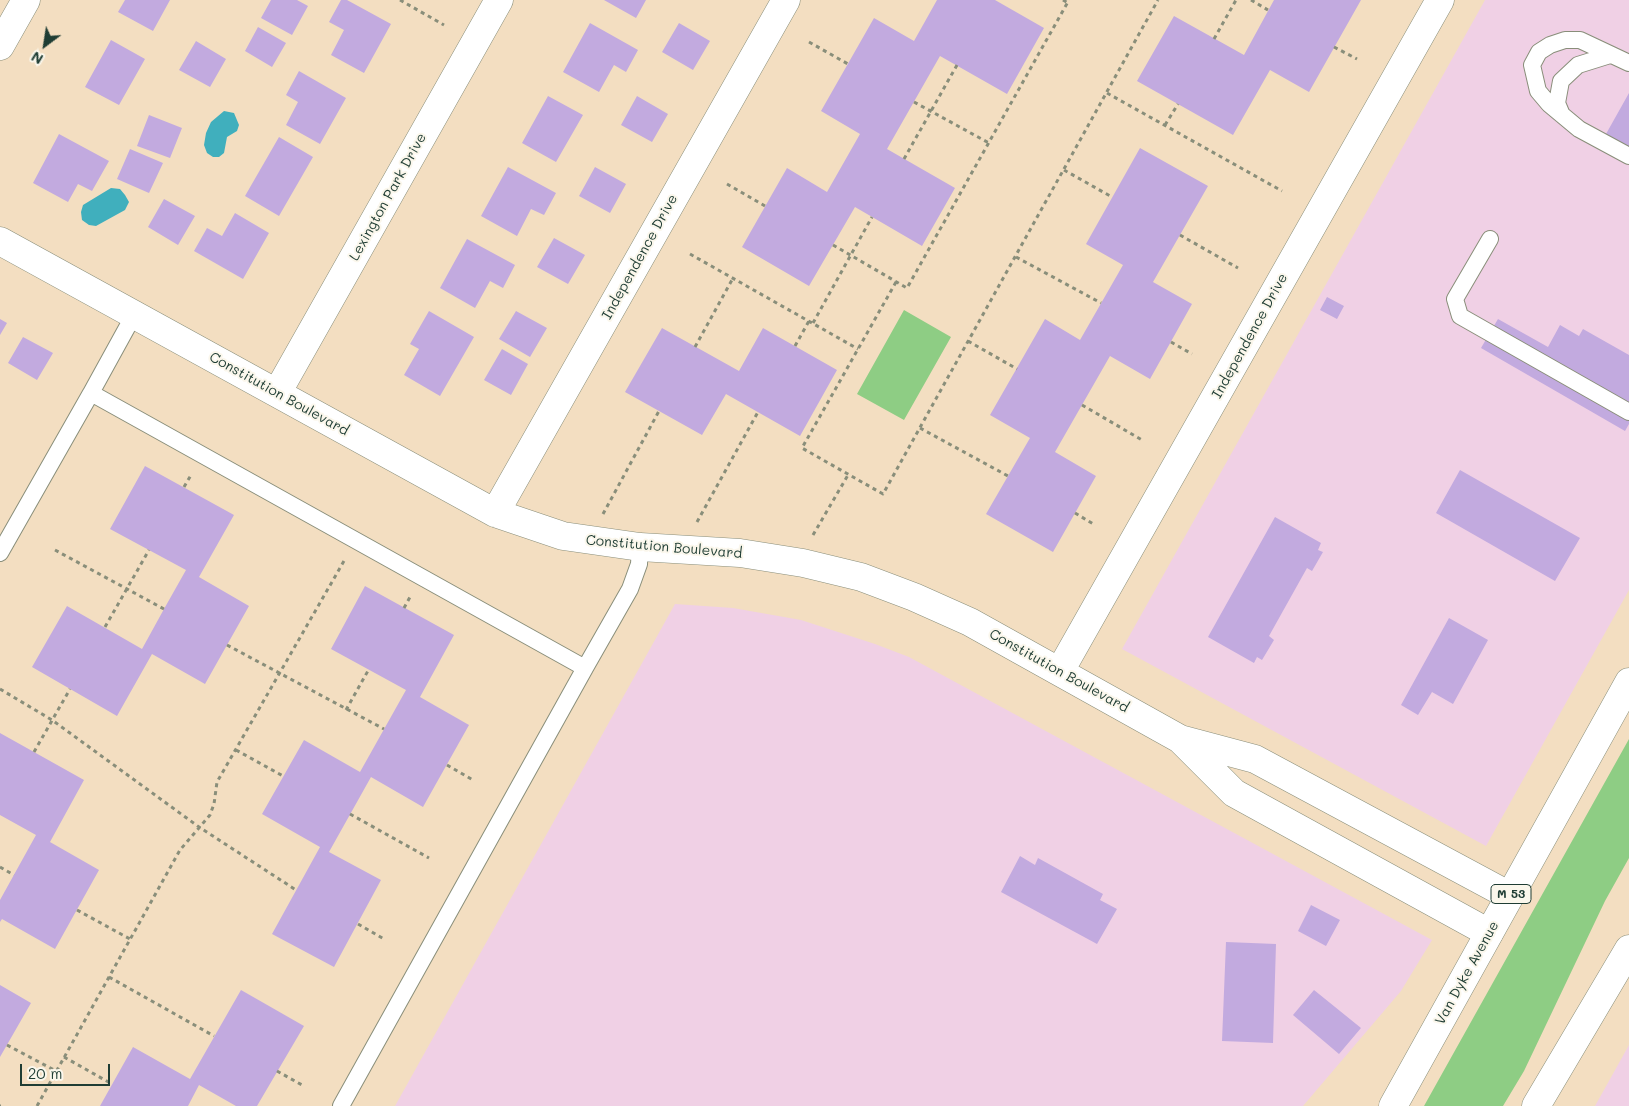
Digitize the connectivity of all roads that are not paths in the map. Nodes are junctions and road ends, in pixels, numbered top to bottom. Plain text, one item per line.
1 (26, 0) edge
2 (786, 0) edge
3 (1440, 0) edge
4 (489, 3) edge
5 (0, 46) edge
6 (1610, 55) junction
7 (1629, 63) edge
8 (1562, 115) junction
9 (1629, 156) edge
10 (1490, 239) dead end
11 (0, 241) edge
12 (135, 313) junction
13 (91, 393) junction
14 (277, 393) junction
15 (1629, 412) edge
16 (495, 513) junction
17 (640, 547) junction
18 (0, 553) edge
19 (585, 668) junction
20 (1060, 672) junction
21 (1629, 682) edge
22 (1180, 739) junction
23 (1326, 797) junction
24 (1306, 833) junction
25 (1510, 896) junction
26 (1489, 933) junction
27 (1629, 949) edge
28 (341, 1106) edge
29 (1393, 1106) edge
30 (1536, 1106) edge

1 - 5 street
2 - 16 street, Independence Drive
3 - 20 street, Independence Drive
4 - 14 street, Lexington Park Drive
6 - 7 lane
6 - 8 lane
6 - 8 lane
8 - 9 lane
10 - 15 lane
11 - 12 street, Constitution Boulevard
12 - 13 lane
12 - 14 street, Constitution Boulevard
13 - 18 lane
13 - 19 lane
14 - 16 street, Constitution Boulevard
16 - 17 street, Constitution Boulevard
17 - 19 lane
17 - 20 street, Constitution Boulevard
19 - 28 lane
20 - 22 street, Constitution Boulevard
21 - 25 street, Van Dyke Avenue / M 53
22 - 23 street, Constitution Boulevard
22 - 24 street, Constitution Boulevard
23 - 24 street
23 - 25 street, Constitution Boulevard
24 - 26 street, Constitution Boulevard
25 - 26 street, Van Dyke Avenue / M 53
26 - 29 street, Van Dyke Avenue / M 53
27 - 30 street

